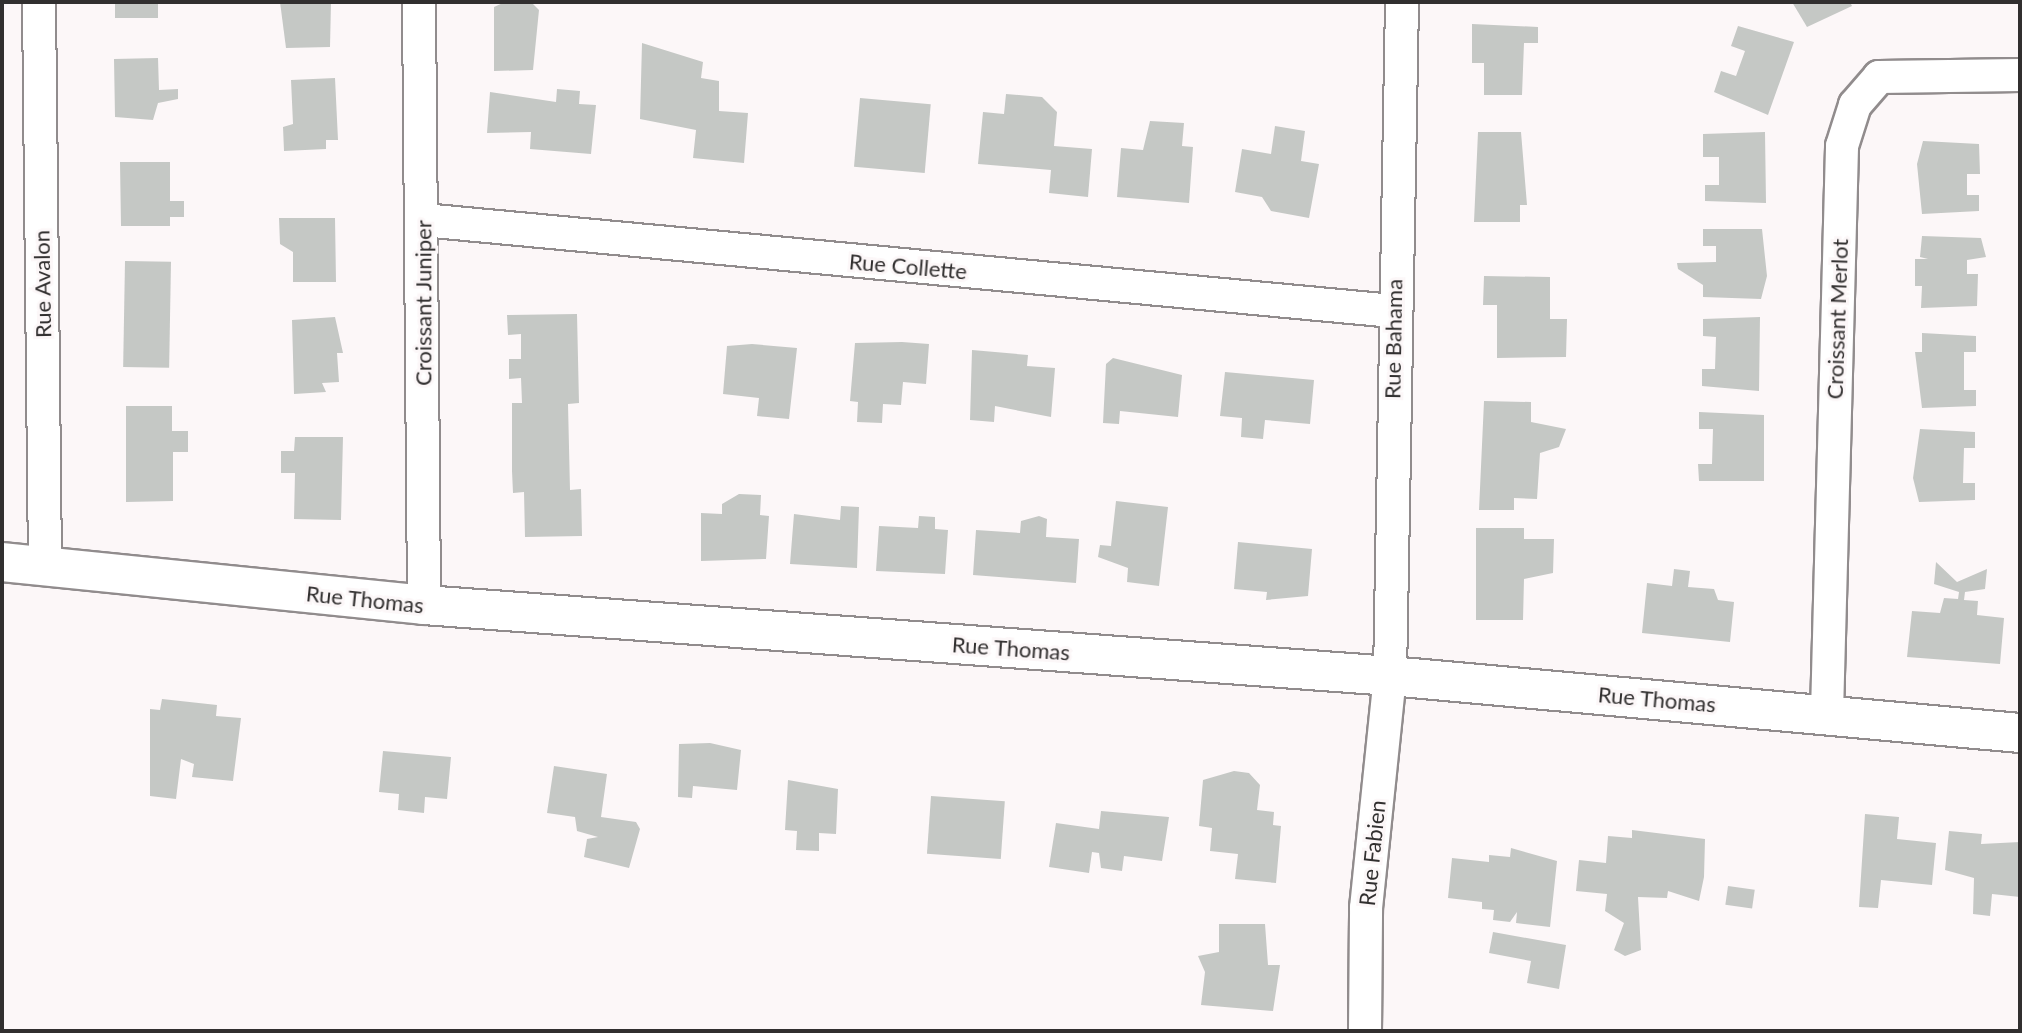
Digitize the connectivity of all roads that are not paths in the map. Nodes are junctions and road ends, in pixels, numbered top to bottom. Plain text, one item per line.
1 (39, 2) edge
2 (419, 2) edge
3 (1402, 2) edge
4 (2020, 75) edge
5 (423, 220) junction
6 (1393, 311) junction
7 (2, 562) edge
8 (45, 566) junction
9 (424, 605) junction
10 (1390, 676) junction
11 (1827, 713) junction
12 (2020, 733) edge
13 (1365, 1031) edge

1 - 8 street, Rue Avalon
2 - 5 street, Croissant Juniper
3 - 6 street, Rue Bahama
4 - 11 street, Croissant Merlot
5 - 6 street, Rue Collette
5 - 9 street, Croissant Juniper
6 - 10 street, Rue Bahama
7 - 8 street, Rue Thomas
8 - 9 street, Rue Thomas
9 - 10 street, Rue Thomas
10 - 11 street, Rue Thomas
10 - 13 street, Rue Fabien
11 - 12 street, Rue Thomas

